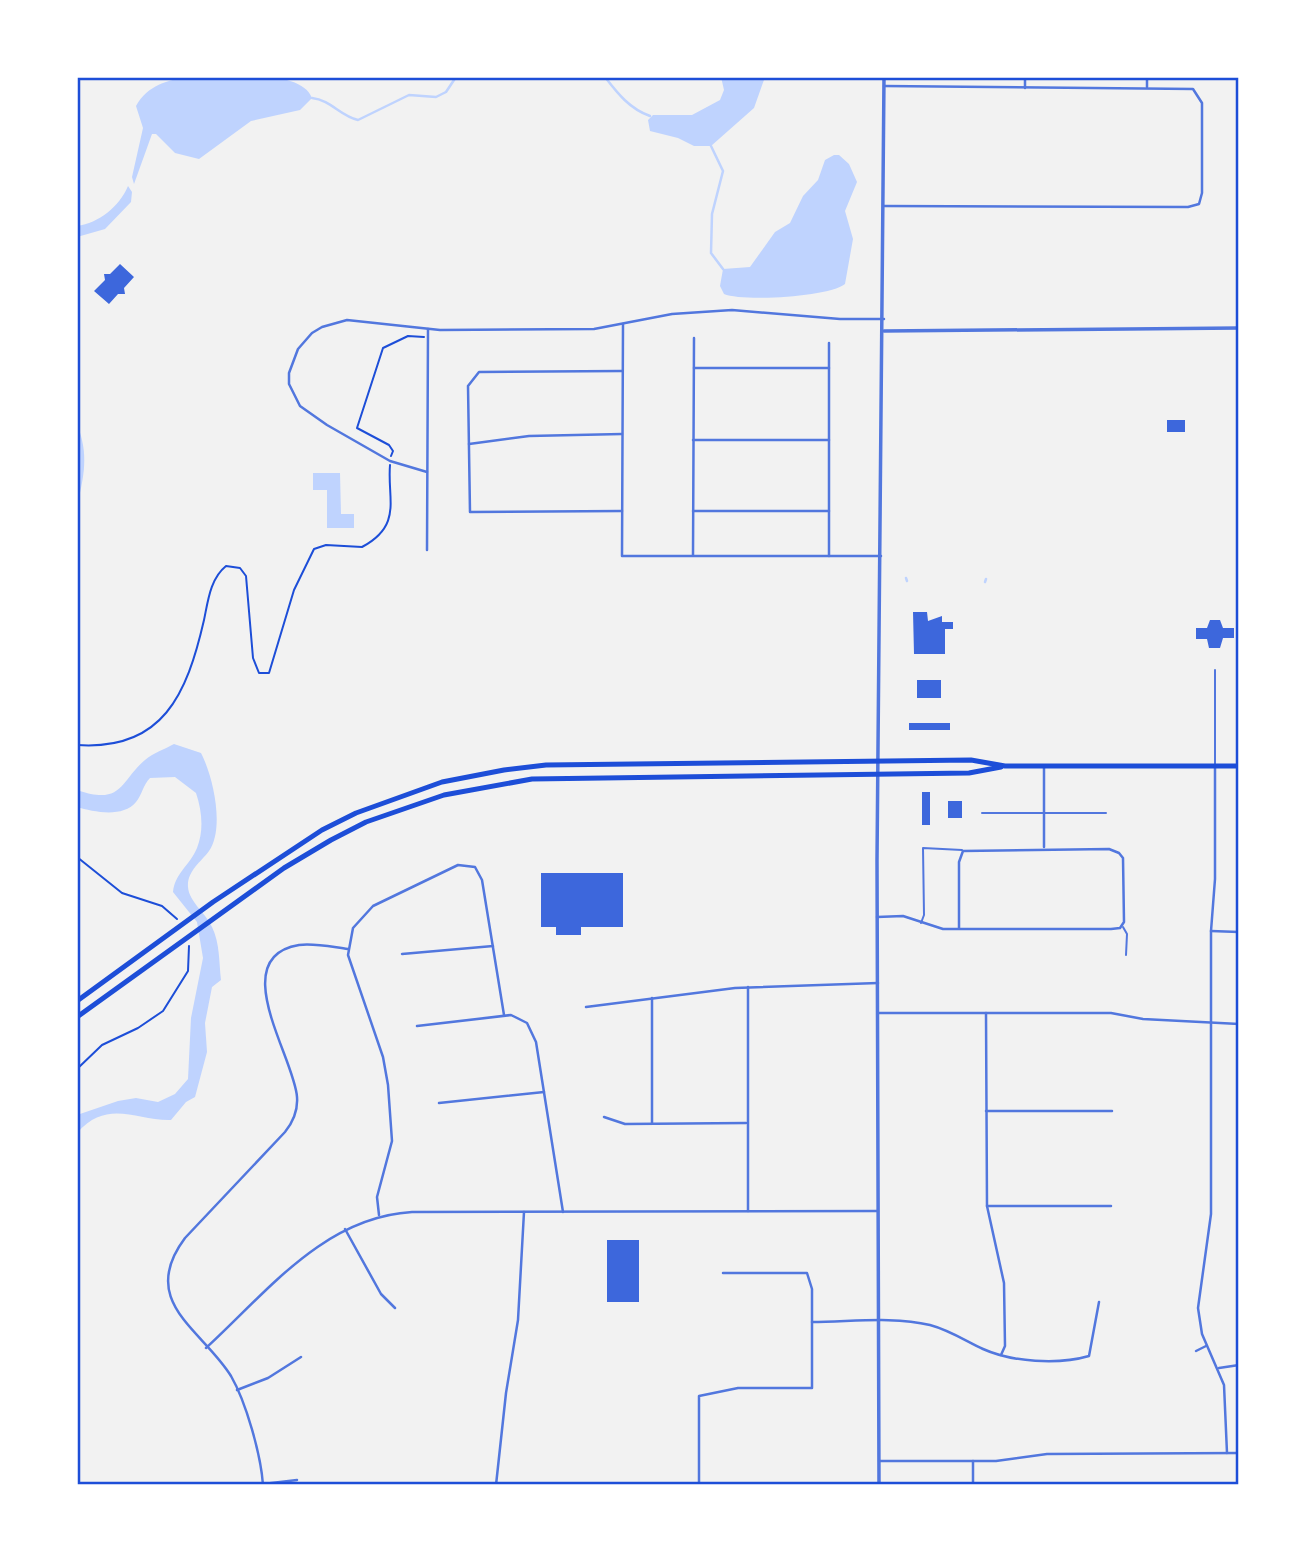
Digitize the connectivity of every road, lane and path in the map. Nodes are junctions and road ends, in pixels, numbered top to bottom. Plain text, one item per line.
1 (884, 77) edge
2 (1025, 77) edge
3 (1147, 77) edge
4 (884, 86) junction
5 (1147, 87) junction
6 (1025, 88) junction
7 (884, 206) junction
8 (884, 319) junction
9 (622, 324) junction
10 (1239, 328) edge
11 (428, 329) junction
12 (884, 331) junction
13 (428, 337) junction
14 (694, 338) dead end
15 (829, 343) dead end
16 (694, 368) junction
17 (829, 368) junction
18 (622, 371) junction
19 (622, 434) junction
20 (694, 440) junction
21 (829, 440) junction
22 (469, 444) junction
23 (390, 461) junction
24 (427, 472) junction
25 (622, 511) junction
26 (694, 511) junction
27 (829, 511) junction
28 (427, 550) dead end
29 (693, 556) junction
30 (829, 556) junction
31 (881, 556) junction
32 (1214, 670) dead end
33 (77, 745) edge
34 (879, 761) junction
35 (1005, 766) junction
36 (1044, 766) junction
37 (1215, 766) junction
38 (1239, 766) edge
39 (879, 773) junction
40 (982, 813) dead end
41 (1044, 813) junction
42 (1106, 813) dead end
43 (1044, 849) junction
44 (963, 851) junction
45 (77, 857) edge
46 (169, 910) dead end
47 (877, 917) junction
48 (921, 923) junction
49 (1122, 926) junction
50 (959, 929) junction
51 (1211, 932) junction
52 (1239, 932) edge
53 (493, 946) junction
54 (348, 949) junction
55 (402, 954) dead end
56 (1126, 955) dead end
57 (191, 960) dead end
58 (878, 983) junction
59 (748, 987) junction
60 (652, 998) junction
61 (77, 1001) edge
62 (586, 1007) dead end
63 (878, 1013) junction
64 (986, 1013) junction
65 (504, 1015) junction
66 (77, 1017) edge
67 (1211, 1021) junction
68 (1239, 1024) edge
69 (417, 1026) dead end
70 (77, 1069) edge
71 (544, 1092) junction
72 (439, 1103) dead end
73 (986, 1111) junction
74 (1112, 1111) dead end
75 (604, 1117) dead end
76 (652, 1123) junction
77 (748, 1123) junction
78 (987, 1206) junction
79 (1111, 1206) dead end
80 (748, 1211) junction
81 (878, 1211) junction
82 (524, 1212) junction
83 (563, 1212) junction
84 (379, 1215) junction
85 (345, 1229) junction
86 (723, 1273) dead end
87 (1100, 1302) dead end
88 (395, 1307) dead end
89 (812, 1322) junction
90 (877, 1322) junction
91 (1206, 1346) junction
92 (206, 1348) junction
93 (1196, 1351) dead end
94 (1001, 1355) junction
95 (301, 1357) dead end
96 (1239, 1365) edge
97 (1219, 1368) junction
98 (237, 1390) junction
99 (1227, 1453) junction
100 (1239, 1453) edge
101 (879, 1461) junction
102 (973, 1461) junction
103 (297, 1480) dead end
104 (263, 1484) edge
105 (496, 1485) edge
106 (699, 1485) edge
107 (879, 1485) edge
108 (973, 1485) edge

1 - 4 street
2 - 6 street
3 - 5 street
4 - 6 street
4 - 7 street
5 - 6 street
5 - 7 street
7 - 8 street
8 - 9 street
8 - 12 street
9 - 11 street
9 - 18 street
10 - 12 street
11 - 13 street
11 - 23 street
12 - 31 street
13 - 23 path
13 - 24 street
14 - 16 street
15 - 17 street
16 - 17 street
16 - 20 street
17 - 21 street
18 - 19 street
18 - 22 street
19 - 22 street
19 - 25 street
20 - 21 street
20 - 26 street
21 - 27 street
22 - 25 street
23 - 24 street
23 - 33 path
24 - 28 street
25 - 29 street
26 - 27 street
26 - 29 street
27 - 30 street
29 - 30 street
30 - 31 street
31 - 34 street
32 - 37 lane
34 - 35 main road
34 - 39 street
34 - 61 main road
35 - 36 main road
35 - 39 main road
36 - 37 main road
36 - 41 street
37 - 38 main road
37 - 51 street
39 - 47 street
39 - 66 main road
40 - 41 lane
41 - 42 lane
41 - 43 street
43 - 44 street
43 - 49 street
44 - 48 lane
44 - 50 street
45 - 46 path
47 - 48 street
47 - 58 street
48 - 50 street
49 - 50 street
49 - 56 lane
51 - 52 street
51 - 67 street
53 - 54 street
53 - 55 street
53 - 65 street
54 - 84 street
54 - 92 street
57 - 70 path
58 - 59 street
58 - 63 street
59 - 60 street
59 - 77 street
60 - 62 street
60 - 76 street
63 - 64 street
63 - 81 street
64 - 67 street
64 - 73 street
65 - 69 street
65 - 71 street
67 - 68 street
67 - 91 street
71 - 72 street
71 - 83 street
73 - 74 street
73 - 78 street
75 - 76 street
76 - 77 street
77 - 80 street
78 - 79 street
78 - 94 street
80 - 81 street
80 - 83 street
81 - 90 street
82 - 83 street
82 - 84 street
82 - 105 street
84 - 85 street
85 - 88 street
85 - 92 street
86 - 89 street
87 - 94 street
89 - 90 street
89 - 106 street
90 - 94 street
90 - 101 street
91 - 93 street
91 - 97 street
92 - 98 street
95 - 98 street
96 - 97 street
97 - 99 street
98 - 104 street
99 - 100 street
99 - 102 street
101 - 102 street
101 - 107 street
102 - 108 street
103 - 104 street

